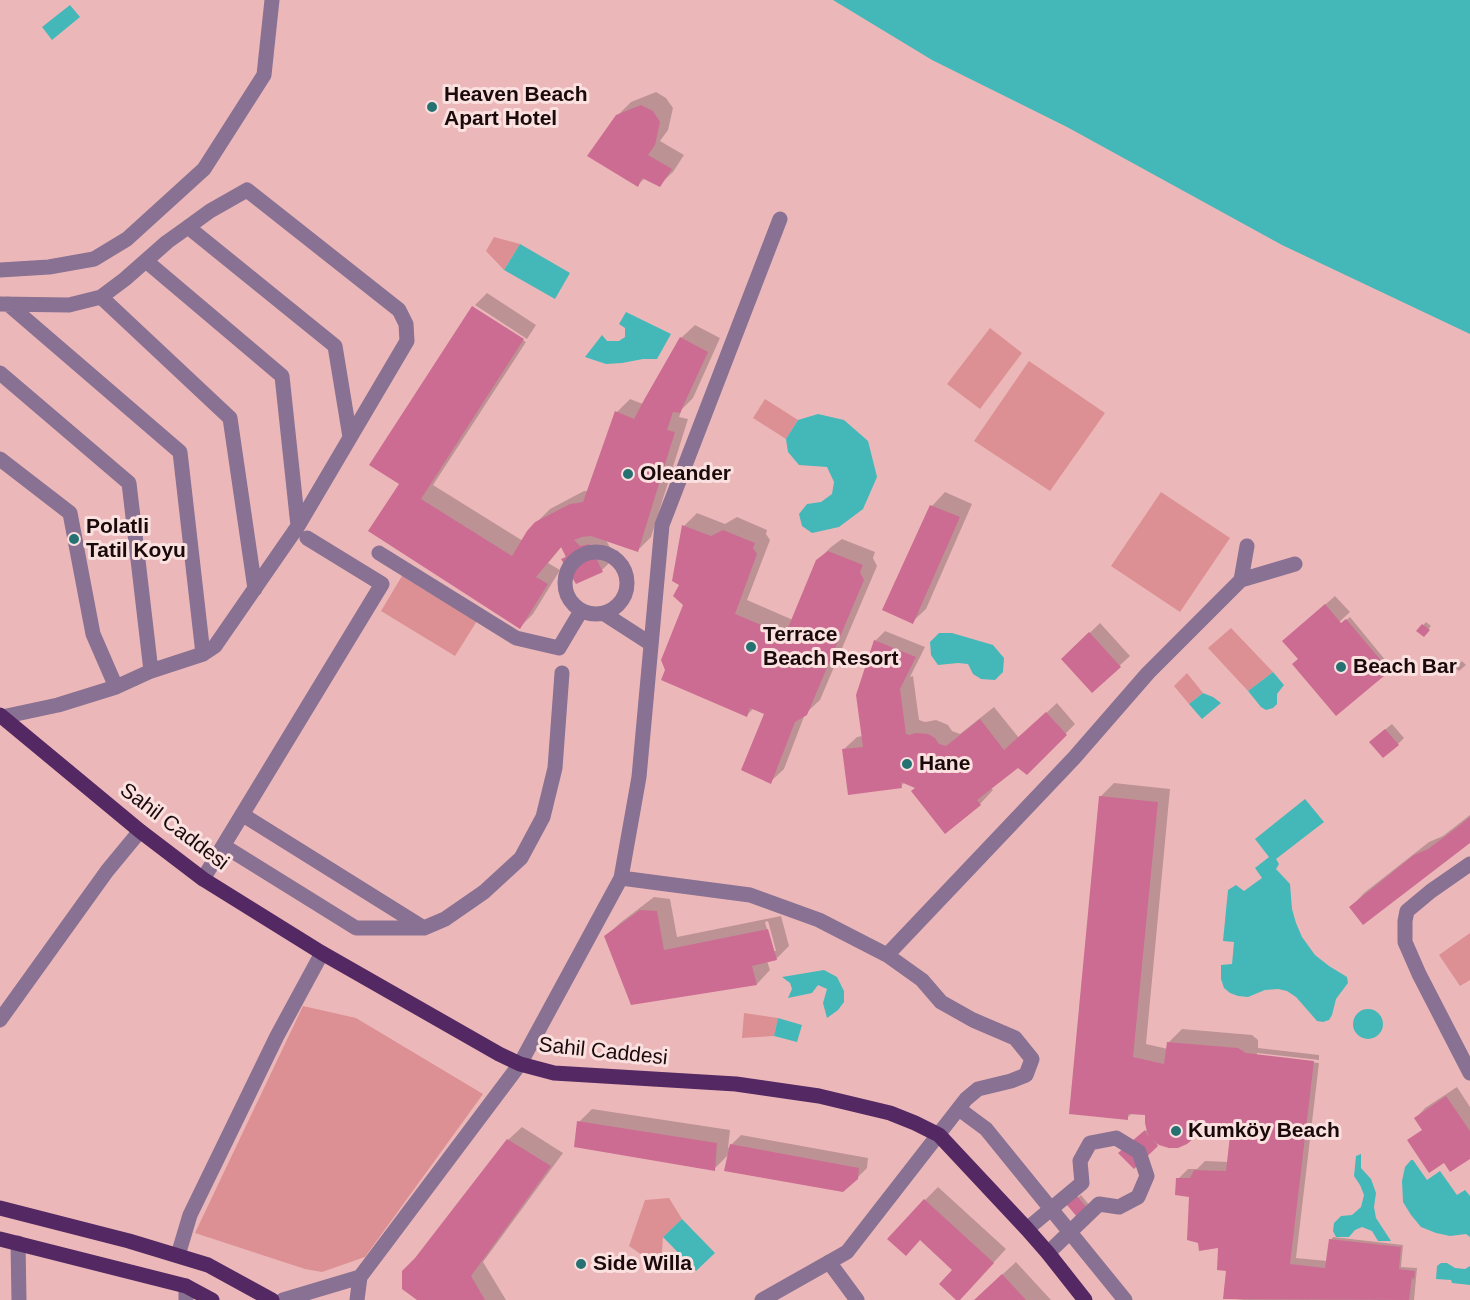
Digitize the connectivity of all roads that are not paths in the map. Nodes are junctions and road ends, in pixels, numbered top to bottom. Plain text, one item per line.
1 (272, 0) edge
2 (780, 219) dead end
3 (188, 227) junction
4 (146, 261) junction
5 (0, 270) edge
6 (101, 297) junction
7 (4, 304) edge
8 (0, 373) edge
9 (350, 437) junction
10 (0, 459) edge
11 (302, 531) junction
12 (1247, 546) dead end
13 (379, 553) dead end
14 (1294, 564) dead end
15 (1241, 580) junction
16 (255, 589) junction
17 (581, 610) junction
18 (603, 614) junction
19 (651, 644) junction
20 (203, 654) junction
21 (152, 671) junction
22 (562, 674) dead end
23 (116, 687) junction
24 (1, 716) edge
25 (243, 815) junction
26 (140, 831) junction
27 (224, 846) junction
28 (1470, 864) edge
29 (621, 878) junction
30 (203, 879) junction
31 (424, 928) junction
32 (322, 953) junction
33 (887, 955) junction
34 (0, 1020) edge
35 (520, 1064) junction
36 (1470, 1073) edge
37 (959, 1109) junction
38 (939, 1135) junction
39 (0, 1208) edge
40 (1051, 1209) junction
41 (1027, 1229) junction
42 (1070, 1232) junction
43 (0, 1239) edge
44 (18, 1244) junction
45 (1048, 1253) junction
46 (178, 1256) junction
47 (829, 1262) junction
48 (360, 1277) junction
49 (186, 1293) edge
50 (19, 1300) edge
51 (212, 1300) edge
52 (272, 1300) edge
53 (283, 1300) edge
54 (357, 1300) edge
55 (762, 1300) edge
56 (857, 1300) edge
57 (1085, 1300) edge
58 (1125, 1300) edge

1 - 5 street
2 - 19 street
3 - 4 street
3 - 9 street
3 - 9 street
4 - 6 street
4 - 11 street
6 - 7 street
6 - 16 street
7 - 20 street
8 - 21 street
9 - 11 street
10 - 23 street
11 - 16 street
11 - 25 street
12 - 15 street
13 - 17 street
14 - 15 street
15 - 33 street
16 - 20 street
17 - 18 street
17 - 18 street
18 - 19 street
19 - 29 street
20 - 21 street
21 - 23 street
22 - 31 street
23 - 24 street
24 - 26 main road, Sahil Caddesi
25 - 27 street
25 - 31 street
26 - 30 main road, Sahil Caddesi
26 - 34 street
27 - 30 street
27 - 31 street
28 - 36 street
29 - 33 street
29 - 35 street
30 - 32 main road, Sahil Caddesi
32 - 35 main road, Sahil Caddesi
32 - 46 street
33 - 37 street
35 - 38 main road, Sahil Caddesi
35 - 48 street
37 - 38 street
37 - 40 street
38 - 41 main road, Sahil Caddesi
38 - 47 street
39 - 46 main road
40 - 41 street
40 - 42 street
40 - 42 street
41 - 45 main road, Sahil Caddesi
42 - 45 street
42 - 58 street
43 - 44 main road
44 - 49 main road
44 - 50 street
45 - 57 main road, Sahil Caddesi
46 - 52 main road
47 - 55 street
47 - 56 street
48 - 53 street
48 - 54 street
49 - 51 main road

